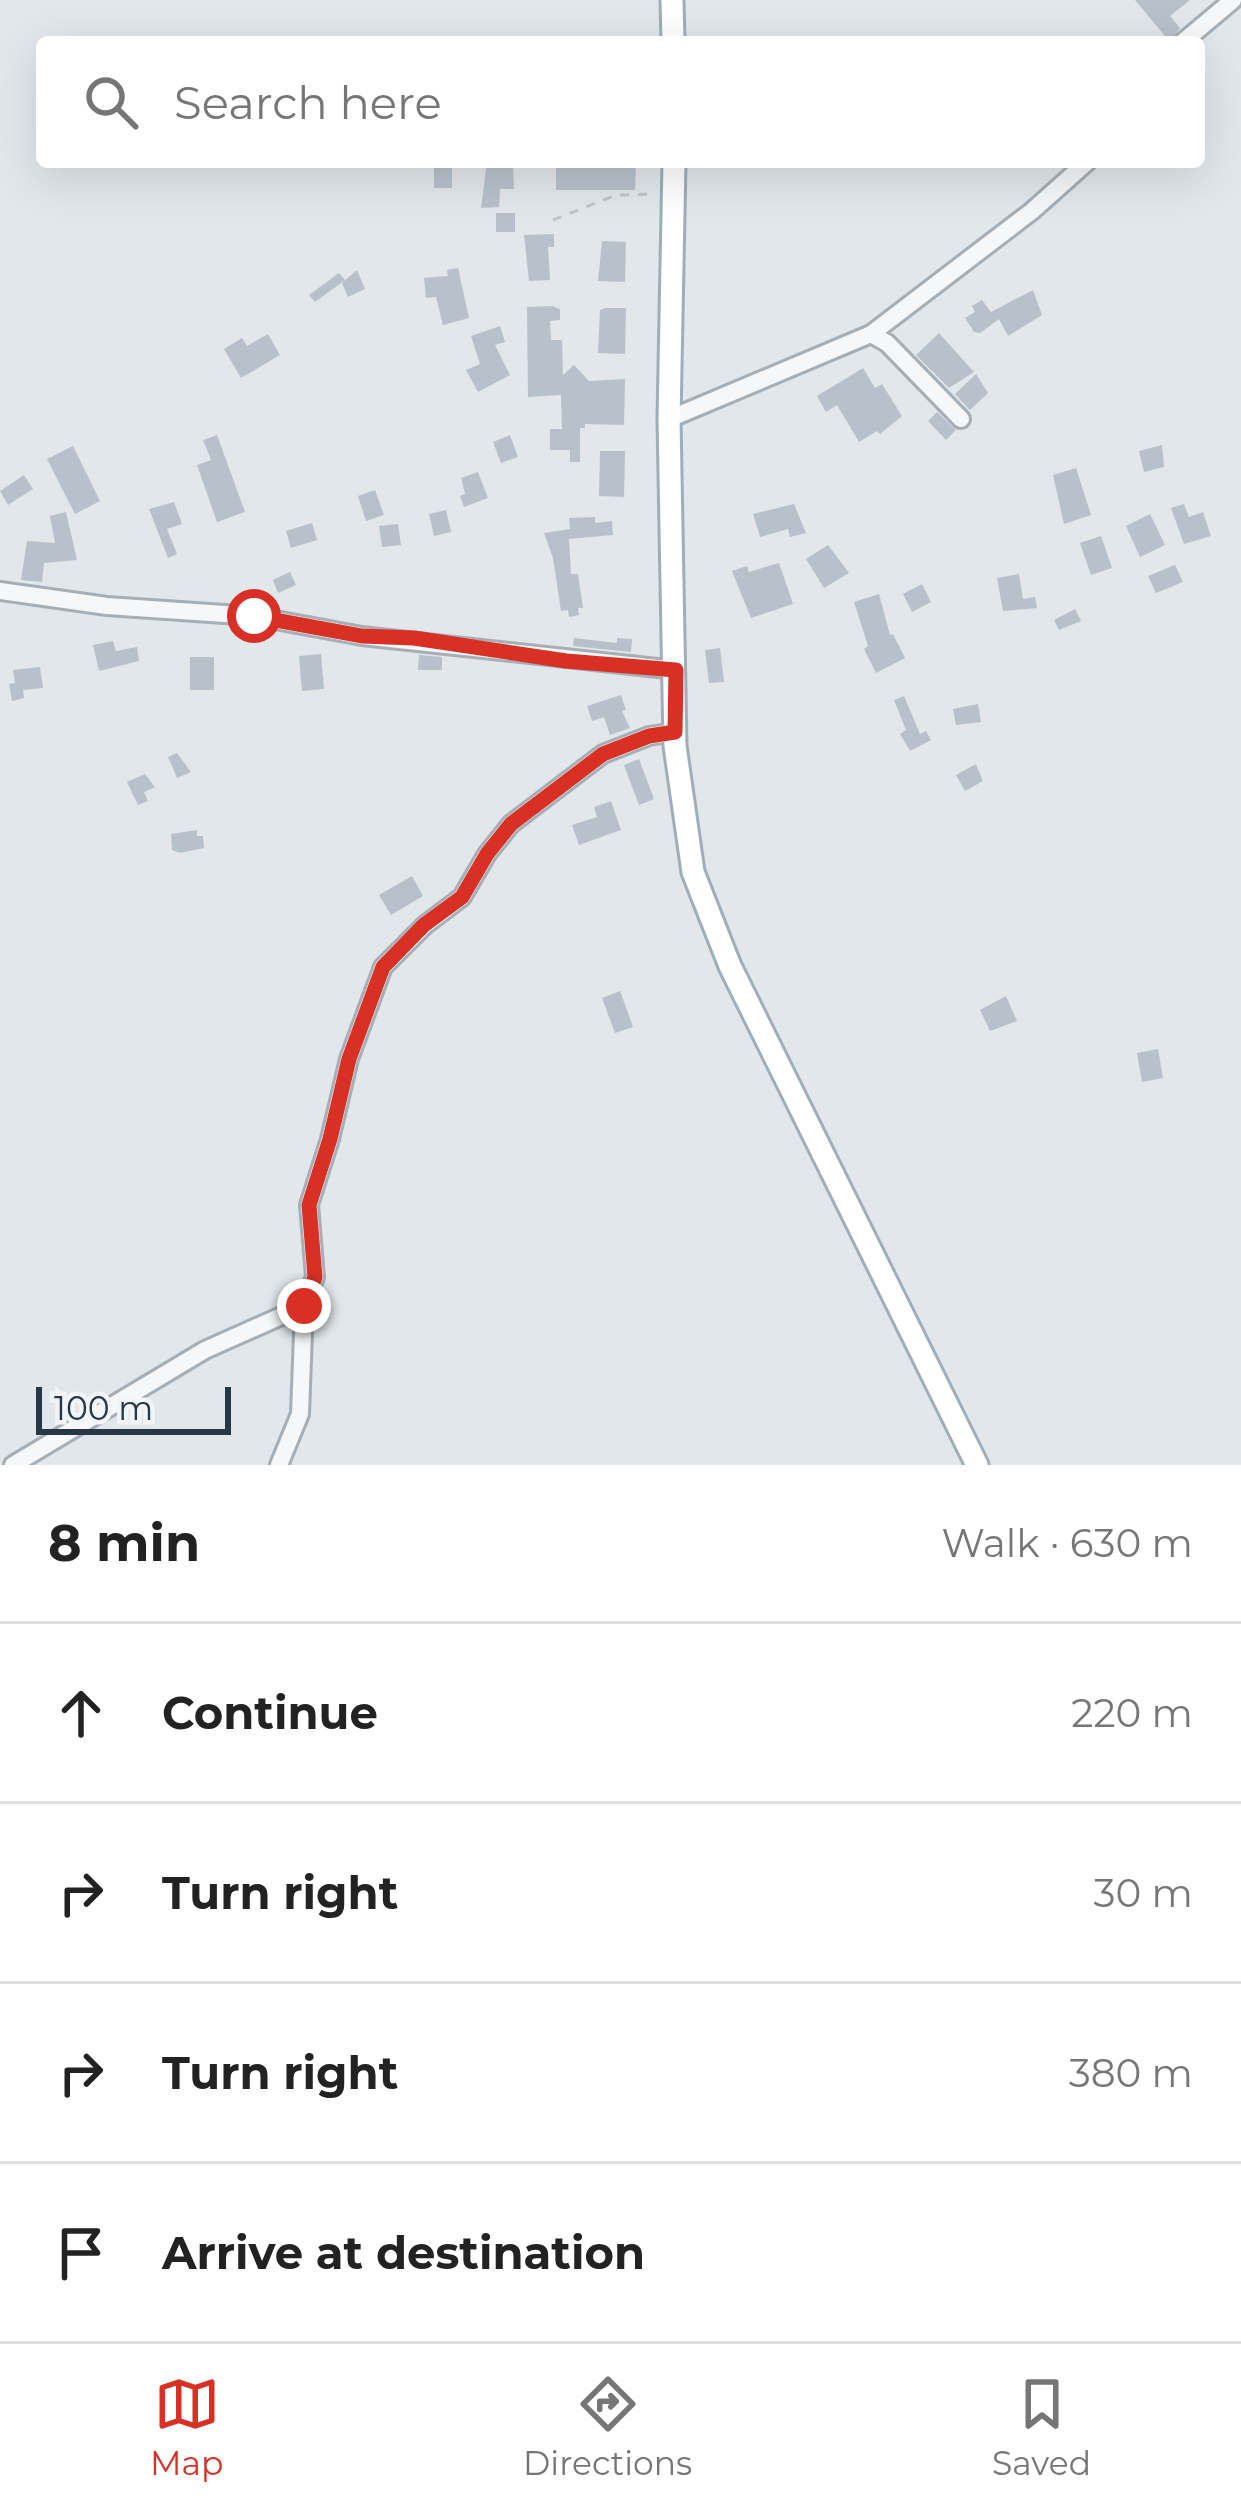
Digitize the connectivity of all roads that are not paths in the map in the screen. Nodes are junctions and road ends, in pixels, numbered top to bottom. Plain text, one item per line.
1 (672, 0) edge
2 (1233, 0) edge
3 (673, 36) edge
4 (1191, 36) edge
5 (674, 168) edge
6 (1080, 168) edge
7 (871, 334) junction
8 (669, 419) junction
9 (961, 419) dead end
10 (0, 591) edge
11 (676, 670) junction
12 (675, 732) junction
13 (304, 1306) junction
14 (13, 1465) edge
15 (279, 1465) edge
16 (976, 1465) edge

1 - 3 main road
2 - 4 street
5 - 8 main road
6 - 7 street
7 - 8 street
7 - 9 street
8 - 11 main road
10 - 11 street
11 - 12 main road
12 - 13 street
12 - 16 main road
13 - 14 street
13 - 15 street

